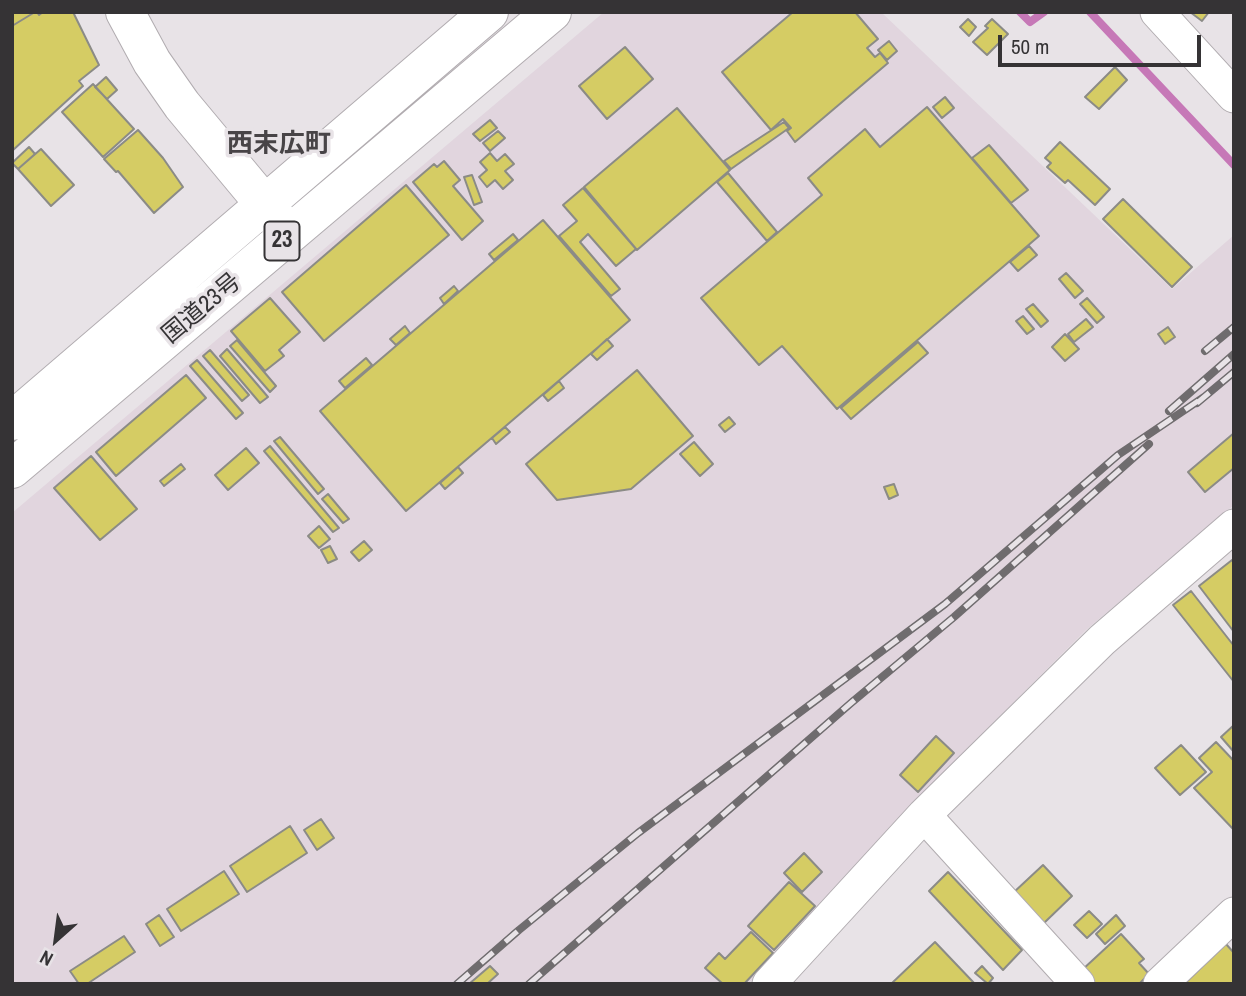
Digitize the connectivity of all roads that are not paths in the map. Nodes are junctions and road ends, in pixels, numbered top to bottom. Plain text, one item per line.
1 (125, 12) edge
2 (489, 12) edge
3 (552, 12) edge
4 (1157, 12) edge
5 (1234, 96) edge
6 (264, 205) junction
7 (290, 234) junction
8 (17, 406) edge
9 (12, 469) edge
10 (1234, 526) edge
11 (925, 815) junction
12 (1234, 914) edge
13 (769, 984) edge
14 (1078, 984) edge
15 (1160, 984) edge

1 - 6 main road
2 - 6 main road, 国道23号 / 23
3 - 7 main road, 国道23号 / 23
4 - 5 street
6 - 7 main road
6 - 8 main road, 国道23号 / 23
7 - 9 main road, 国道23号 / 23
10 - 11 street
11 - 13 street
11 - 14 street
12 - 15 street

